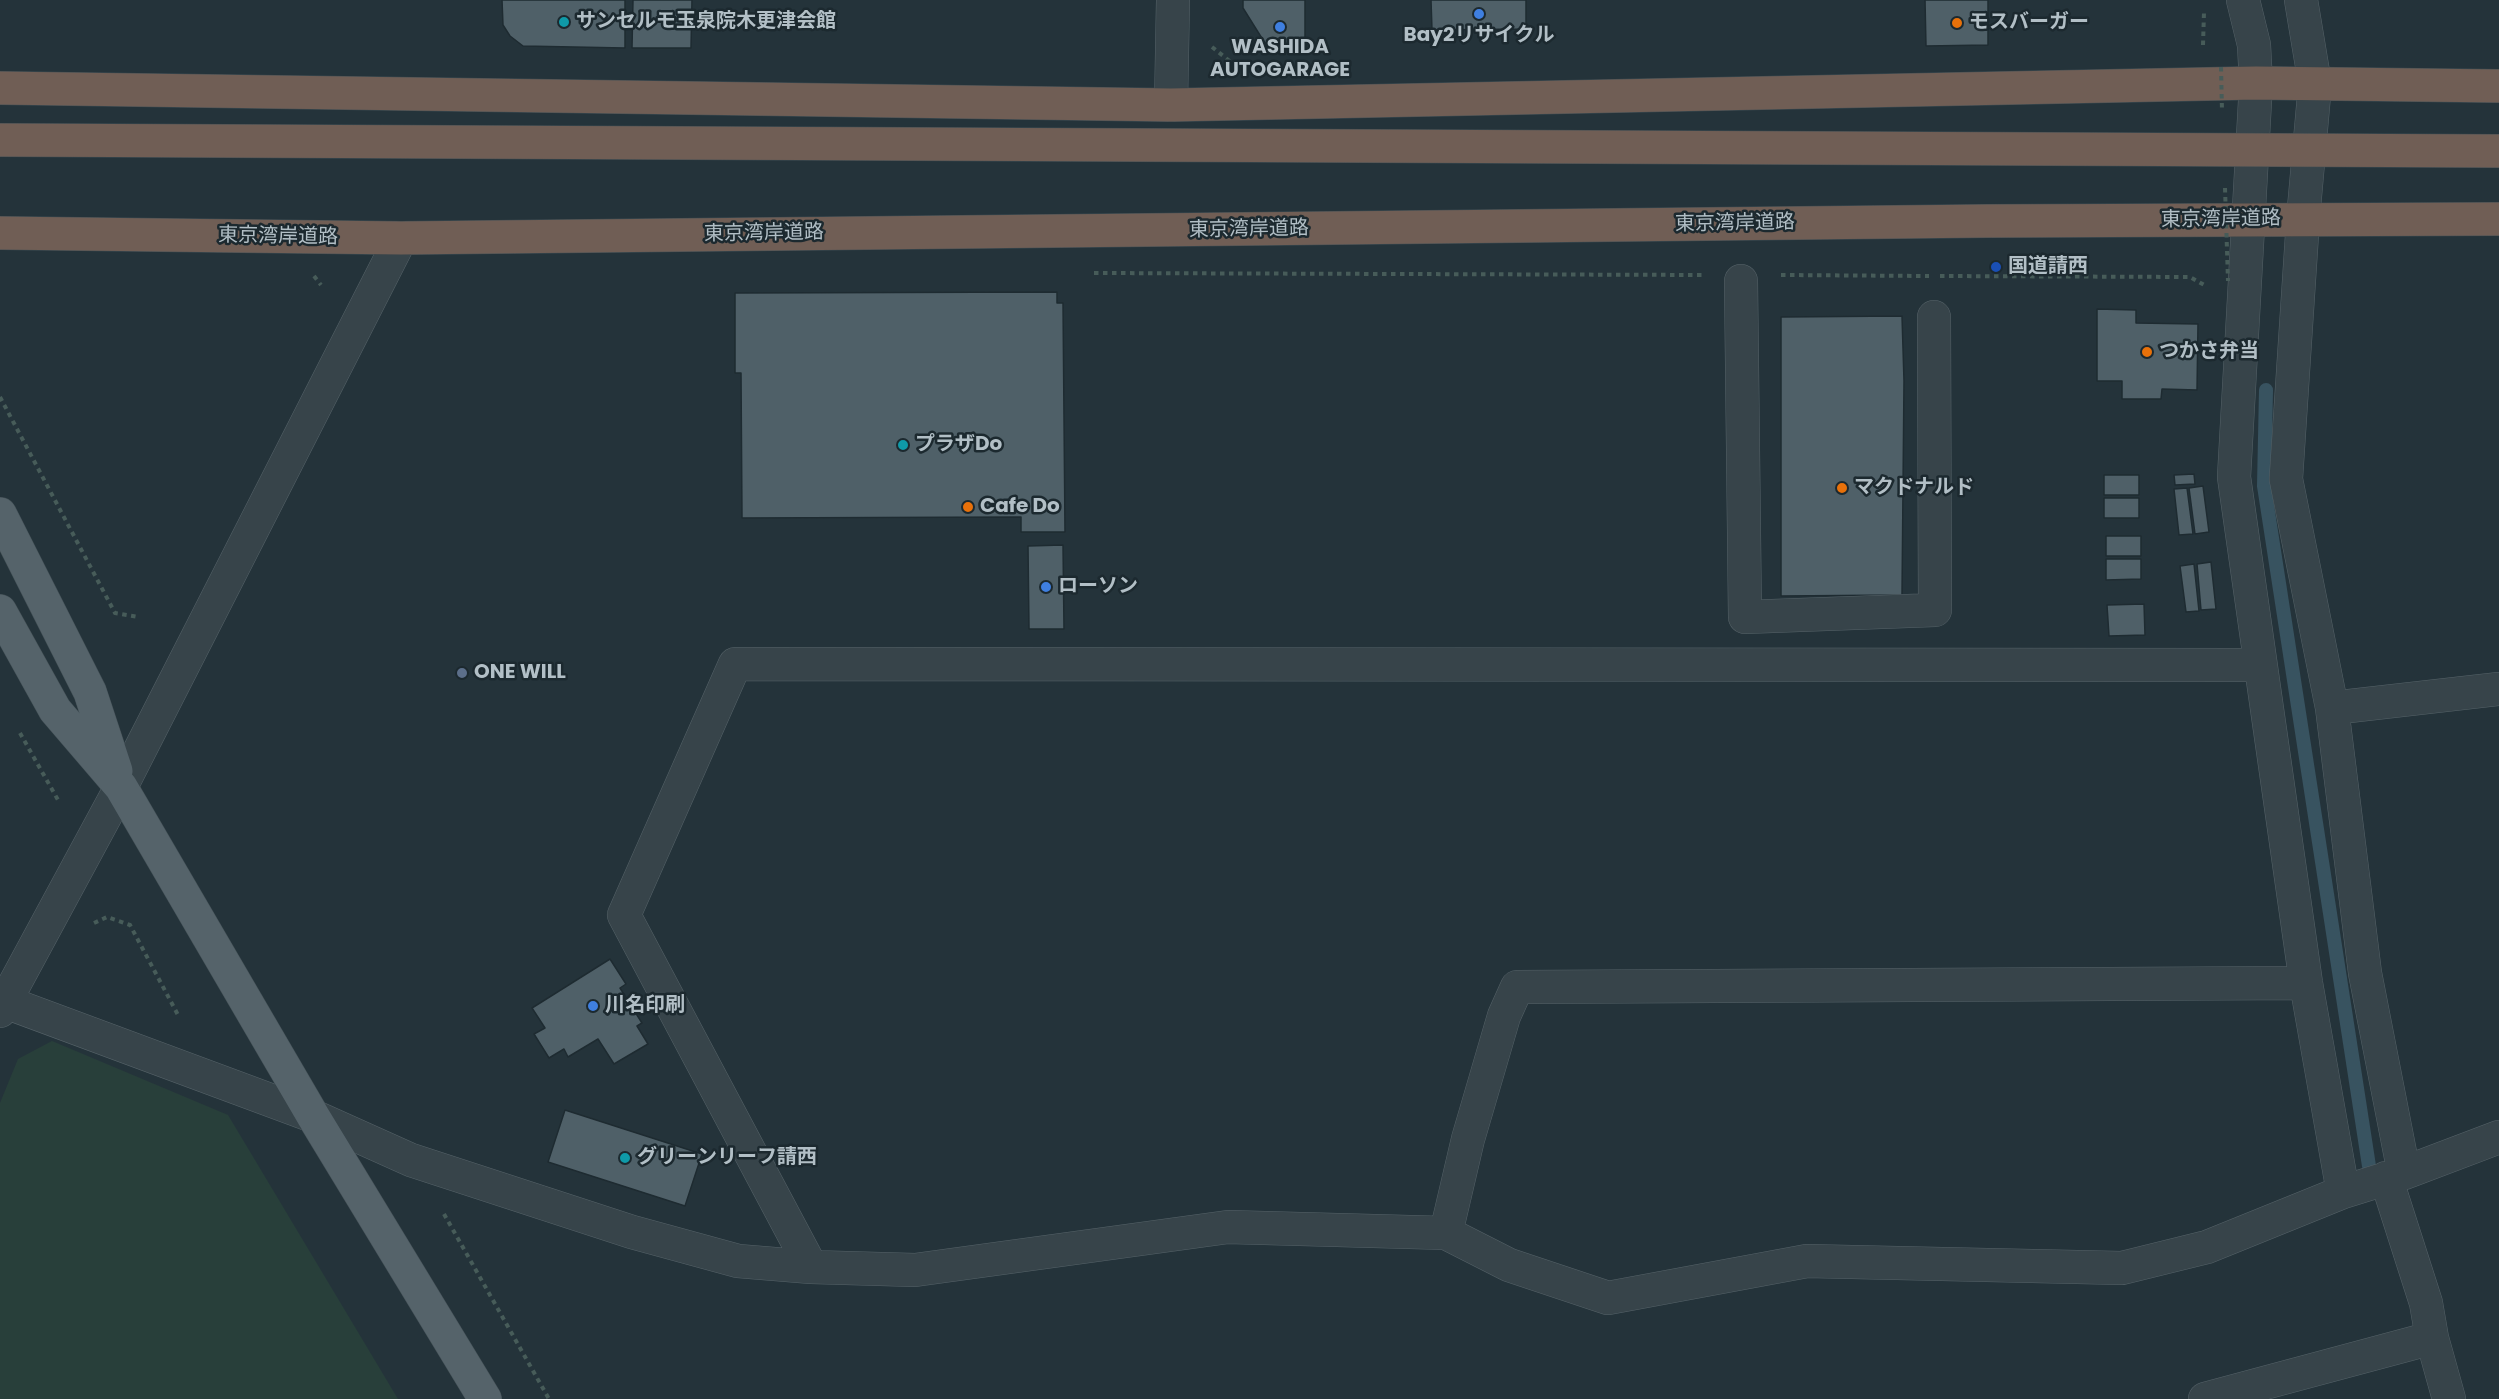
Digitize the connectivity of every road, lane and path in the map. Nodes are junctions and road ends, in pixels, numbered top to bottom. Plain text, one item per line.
1 (1173, 0) edge
2 (2243, 0) edge
3 (2301, 0) edge
4 (2211, 12) dead end
5 (2204, 57) dead end
6 (2499, 73) edge
7 (2256, 83) junction
8 (2315, 84) junction
9 (2499, 86) edge
10 (0, 88) edge
11 (1170, 105) junction
12 (0, 140) edge
13 (2499, 151) edge
14 (2248, 219) junction
15 (2303, 219) junction
16 (2499, 219) edge
17 (0, 233) edge
18 (401, 238) junction
19 (1091, 273) dead end
20 (1780, 275) dead end
21 (1725, 278) joint
22 (2215, 290) dead end
23 (1934, 317) dead end
24 (0, 397) edge
25 (0, 514) edge
26 (0, 611) edge
27 (139, 617) dead end
28 (2259, 665) junction
29 (2499, 690) edge
30 (2332, 708) junction
31 (17, 729) dead end
32 (121, 787) junction
33 (58, 800) dead end
34 (86, 927) dead end
35 (2306, 982) junction
36 (2, 1005) edge
37 (178, 1015) dead end
38 (313, 1116) junction
39 (2499, 1137) edge
40 (2395, 1176) junction
41 (2343, 1192) junction
42 (440, 1205) dead end
43 (1446, 1233) junction
44 (811, 1267) junction
45 (2432, 1338) junction
46 (485, 1399) edge
47 (549, 1399) edge
48 (2205, 1399) edge
49 (2449, 1399) edge

1 - 11 street
2 - 7 street
3 - 8 street
4 - 5 path
6 - 8 highway
7 - 8 highway
7 - 11 highway
7 - 14 street
8 - 9 highway
8 - 15 street
10 - 11 highway
12 - 13 highway, bridge
14 - 15 highway, 東京湾岸道路
14 - 18 highway, 東京湾岸道路
14 - 28 street
15 - 16 highway, 東京湾岸道路
15 - 30 street
17 - 18 highway, 東京湾岸道路
18 - 32 street
19 - 21 path
20 - 22 path
21 - 23 street
24 - 27 path
25 - 32 main road
26 - 32 main road
28 - 35 street
28 - 44 street
29 - 30 street
30 - 40 street
31 - 33 path
32 - 36 street
32 - 38 main road
34 - 37 path
35 - 41 street
35 - 43 street
36 - 38 street
38 - 44 street
38 - 46 main road
39 - 40 street
40 - 41 street
40 - 45 street
41 - 43 street
42 - 47 path
43 - 44 street
45 - 48 street
45 - 49 street

